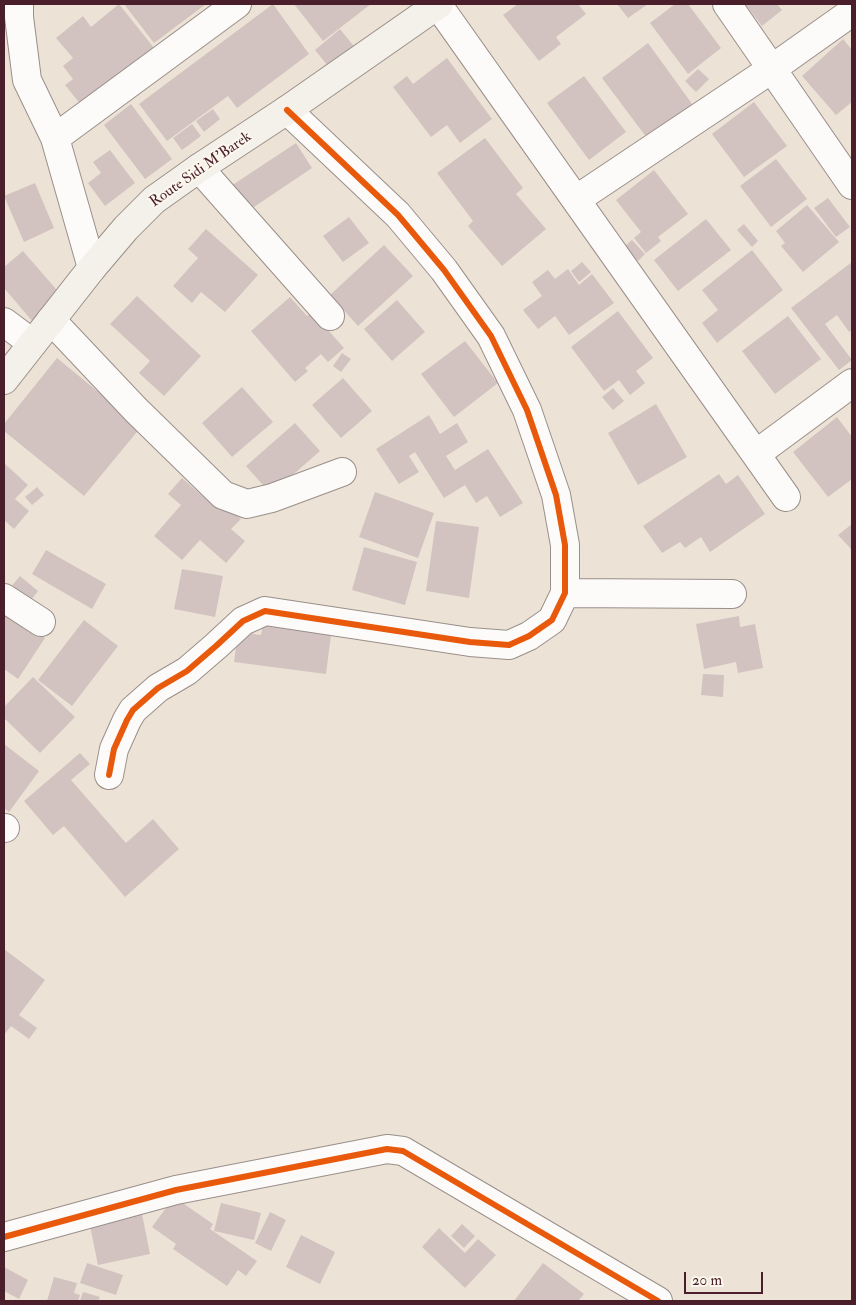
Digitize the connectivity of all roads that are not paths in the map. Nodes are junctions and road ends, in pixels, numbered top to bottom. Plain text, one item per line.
1 (20, 4) edge
2 (237, 4) edge
3 (439, 4) edge
4 (727, 4) edge
5 (852, 12) edge
6 (773, 68) junction
7 (288, 110) junction
8 (55, 138) junction
9 (199, 168) junction
10 (852, 185) edge
11 (576, 200) junction
12 (92, 268) junction
13 (330, 316) dead end
14 (51, 320) junction
15 (4, 322) edge
16 (32, 343) junction
17 (4, 380) edge
18 (852, 383) edge
19 (756, 454) junction
20 (342, 472) dead end
21 (786, 497) dead end
22 (565, 593) junction
23 (732, 594) dead end
24 (4, 598) edge
25 (41, 622) dead end
26 (109, 774) dead end
27 (4, 1237) edge
28 (658, 1301) edge

1 - 8 street
2 - 8 street
3 - 7 street, Route Sidi M'Barek
3 - 11 street
4 - 6 street
5 - 6 street
6 - 10 street
6 - 11 street
7 - 9 street, Route Sidi M'Barek
7 - 22 street
8 - 12 street
9 - 12 street, Route Sidi M'Barek
9 - 13 street
11 - 19 street
12 - 14 street, Route Sidi M'Barek
14 - 16 street, Route Sidi M'Barek
14 - 20 street
15 - 16 street
16 - 17 street, Route Sidi M'Barek
18 - 19 street
19 - 21 street
22 - 23 street
22 - 26 street
24 - 25 street
27 - 28 street

